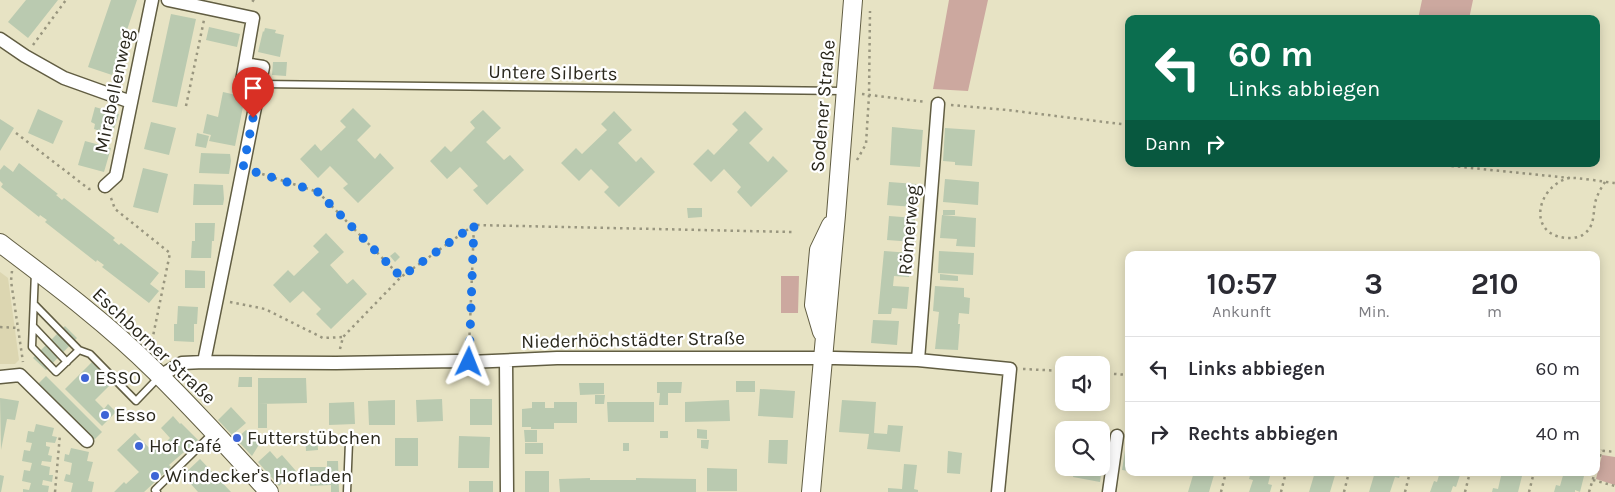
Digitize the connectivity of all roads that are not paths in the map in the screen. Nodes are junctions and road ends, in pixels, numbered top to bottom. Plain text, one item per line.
1 (152, 0) edge
2 (168, 0) edge
3 (853, 0) edge
4 (0, 39) edge
5 (245, 64) junction
6 (260, 84) junction
7 (846, 91) junction
8 (131, 102) junction
9 (938, 104) dead end
10 (105, 186) road end
11 (0, 243) edge
12 (36, 271) junction
13 (34, 304) junction
14 (33, 326) junction
15 (79, 350) junction
16 (823, 358) junction
17 (918, 360) junction
18 (506, 361) junction
19 (67, 362) junction
20 (204, 362) junction
21 (157, 373) junction
22 (0, 377) edge
23 (214, 432) junction
24 (1117, 436) dead end
25 (87, 441) dead end
26 (349, 442) dead end
27 (263, 488) edge
28 (157, 492) edge
29 (347, 492) edge
30 (507, 492) edge
31 (812, 492) edge
32 (998, 492) edge
33 (1109, 492) edge

1 - 8 street, Mirabellenweg
2 - 5 street
3 - 7 main road, Sodener Straße
4 - 8 street
5 - 6 street
5 - 6 street
6 - 7 lane, Untere Silberts
6 - 20 street
7 - 16 main road, Sodener Straße
8 - 10 street, Mirabellenweg
9 - 17 street, Römerweg
11 - 12 main road, Eschborner Straße
12 - 13 lane
12 - 21 main road, Eschborner Straße
13 - 14 lane
13 - 15 lane
14 - 19 lane
14 - 19 lane
15 - 19 lane
15 - 21 lane
16 - 17 street, Niederhöchstädter Straße
16 - 18 street, Niederhöchstädter Straße
16 - 31 main road, Sodener Straße
17 - 32 street, Niederhöchstädter Straße
18 - 20 street, Niederhöchstädter Straße
18 - 30 street
20 - 21 street, Niederhöchstädter Straße
21 - 23 main road, Eschborner Straße
22 - 25 street
23 - 27 main road, Eschborner Straße
23 - 28 lane
24 - 33 street
26 - 29 lane

